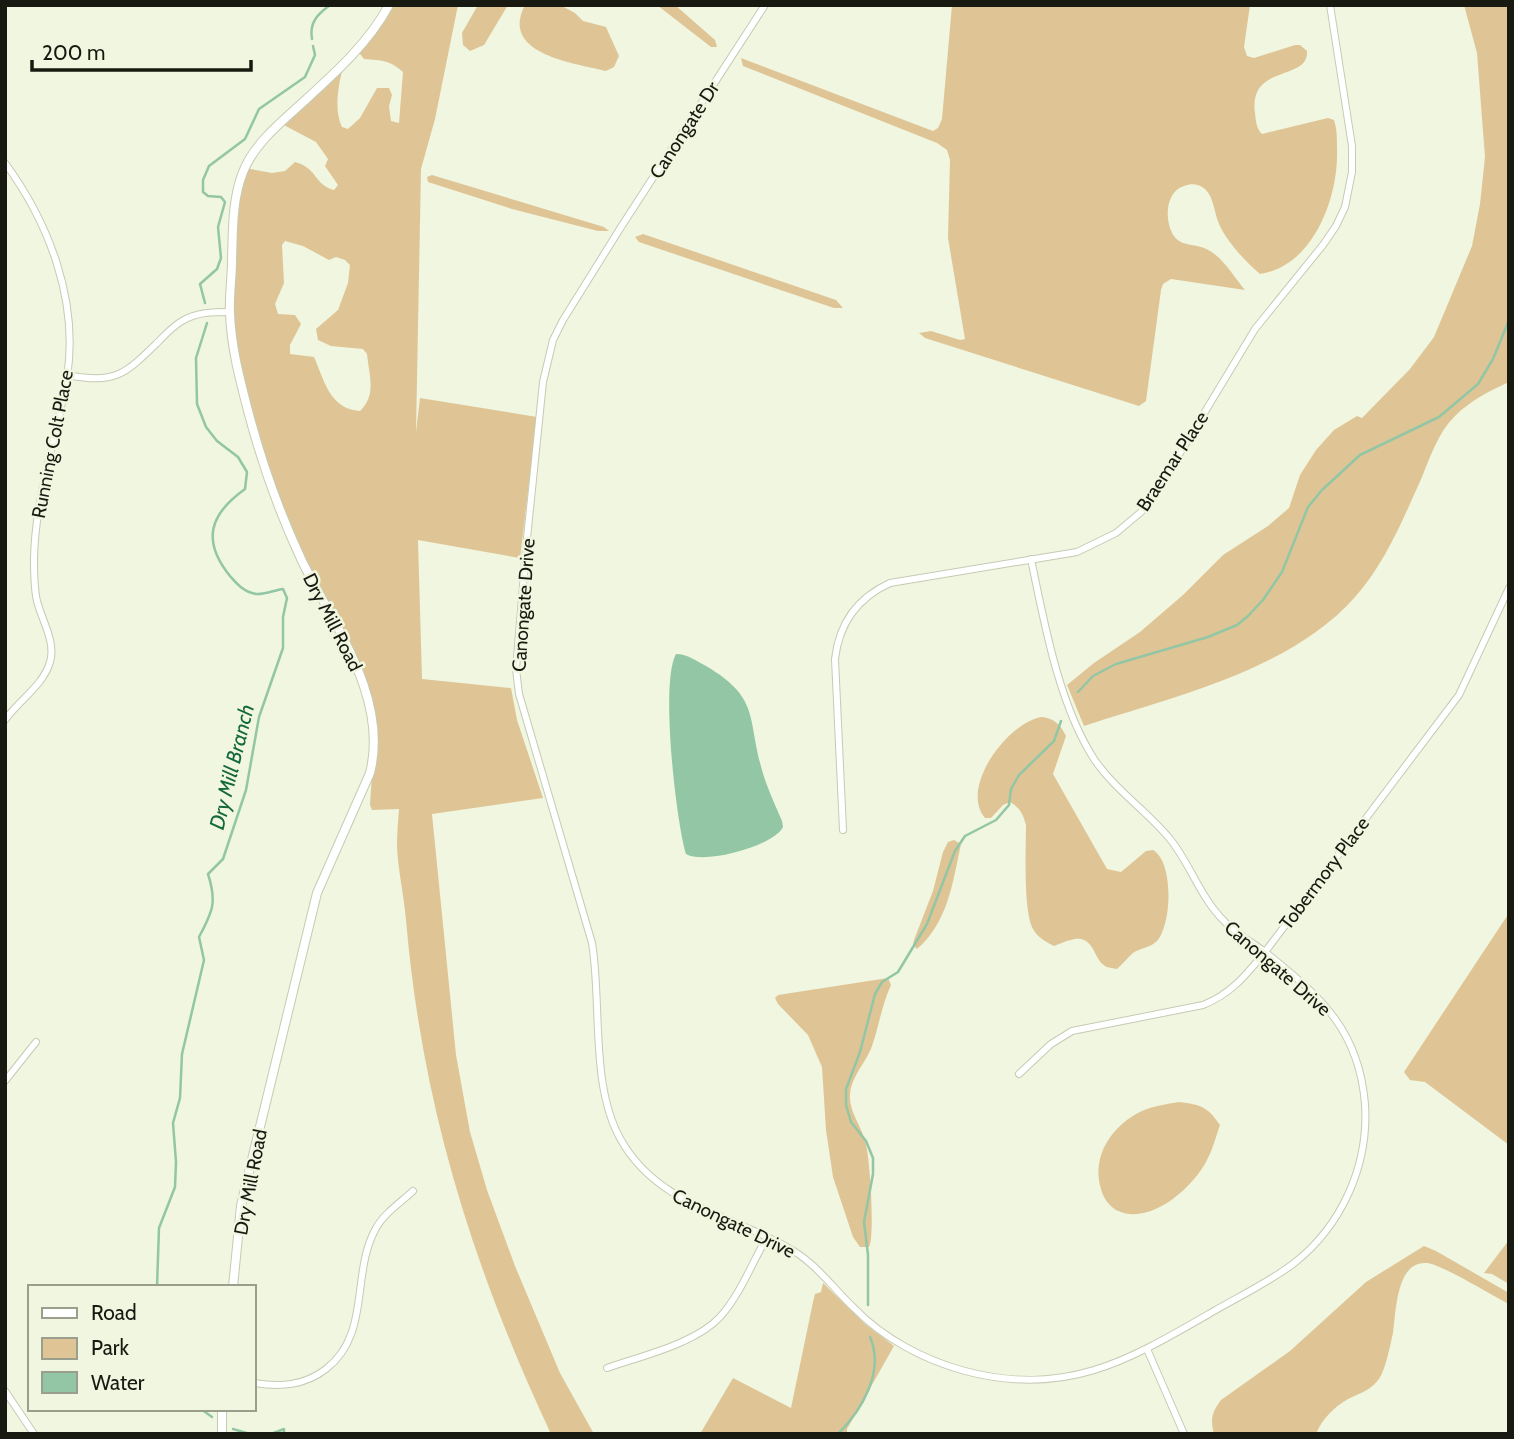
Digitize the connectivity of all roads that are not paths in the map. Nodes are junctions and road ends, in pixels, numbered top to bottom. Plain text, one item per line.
1 (389, 5) edge
2 (765, 5) edge
3 (1329, 5) edge
4 (5, 163) edge
5 (603, 256) joint
6 (230, 312) junction
7 (67, 375) junction
8 (1031, 559) junction
9 (1509, 588) edge
10 (5, 720) edge
11 (844, 830) dead end
12 (1265, 952) junction
13 (36, 1042) dead end
14 (1019, 1074) dead end
15 (5, 1081) edge
16 (412, 1191) dead end
17 (766, 1237) junction
18 (233, 1285) edge
19 (1147, 1349) junction
20 (607, 1368) dead end
21 (256, 1383) edge
22 (5, 1391) edge
23 (222, 1411) edge
24 (34, 1434) edge
25 (222, 1434) edge
26 (1184, 1434) edge

1 - 6 street, Dry Mill Road
2 - 5 street, Canongate Dr
3 - 8 street, Braemar Place
4 - 7 street, Running Colt Place
5 - 17 street, Canongate Drive
6 - 7 street
6 - 18 street, Dry Mill Road
7 - 10 street, Running Colt Place
8 - 11 street, Braemar Place
8 - 12 street, Canongate Drive
9 - 12 street, Tobermory Place
12 - 14 street, Tobermory Place
12 - 19 street, Canongate Drive
13 - 15 street
16 - 21 street
17 - 19 street, Canongate Drive
17 - 20 street
19 - 26 street
22 - 24 street
23 - 25 street

